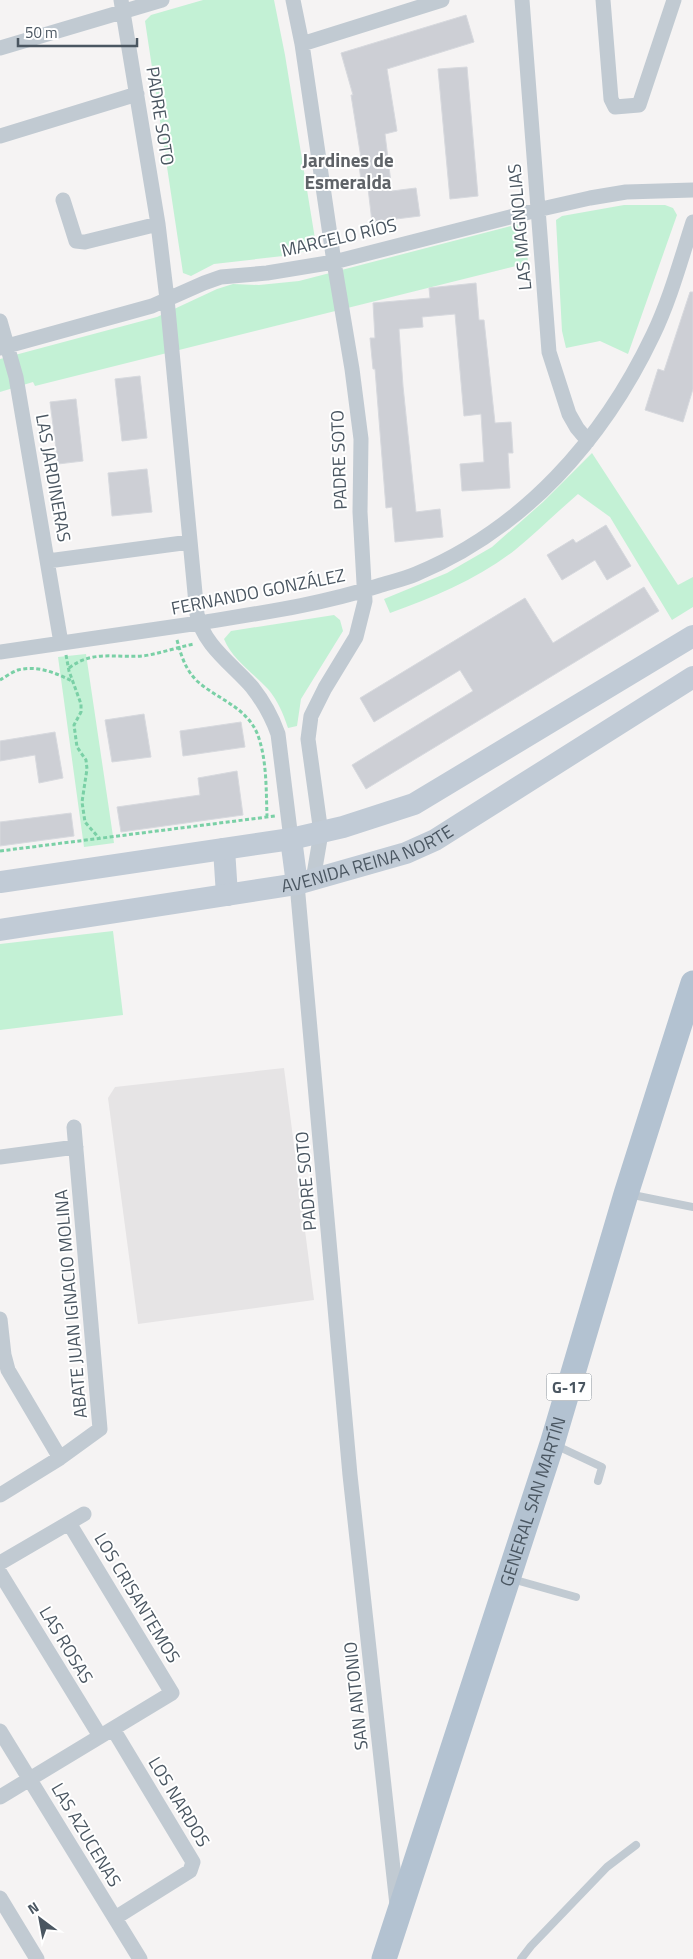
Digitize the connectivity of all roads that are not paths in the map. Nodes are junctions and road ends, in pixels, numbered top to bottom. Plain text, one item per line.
1 (162, 0) edge
2 (293, 0) edge
3 (442, 0) edge
4 (522, 0) edge
5 (603, 0) edge
6 (674, 0) edge
7 (123, 6) edge
8 (302, 44) junction
9 (0, 48) edge
10 (138, 94) junction
11 (0, 136) edge
12 (693, 190) edge
13 (63, 200) dead end
14 (536, 210) junction
15 (693, 222) edge
16 (158, 224) junction
17 (334, 262) junction
18 (167, 299) junction
19 (0, 321) edge
20 (4, 347) edge
21 (588, 441) junction
22 (190, 542) junction
23 (48, 561) junction
24 (364, 591) junction
25 (198, 623) junction
26 (693, 636) edge
27 (61, 643) junction
28 (0, 652) edge
29 (693, 677) edge
30 (320, 833) junction
31 (291, 839) junction
32 (224, 849) junction
33 (0, 882) edge
34 (305, 882) junction
35 (228, 894) junction
36 (0, 930) edge
37 (693, 983) edge
38 (74, 1128) dead end
39 (76, 1147) junction
40 (0, 1156) edge
41 (626, 1194) junction
42 (693, 1207) edge
43 (0, 1319) edge
44 (4, 1373) edge
45 (552, 1444) junction
46 (60, 1458) junction
47 (350, 1475) joint
48 (598, 1481) dead end
49 (0, 1495) edge
50 (84, 1514) dead end
51 (69, 1523) junction
52 (0, 1564) edge
53 (0, 1572) edge
54 (508, 1578) junction
55 (576, 1597) dead end
56 (0, 1731) edge
57 (106, 1732) junction
58 (30, 1779) junction
59 (0, 1797) edge
60 (636, 1845) dead end
61 (0, 1898) edge
62 (398, 1914) junction
63 (115, 1918) junction
64 (36, 1959) edge
65 (140, 1959) edge
66 (384, 1959) edge
67 (521, 1959) edge

1 - 7 street
2 - 8 street, PADRE SOTO
3 - 8 street
4 - 14 street, LAS MAGNOLIAS
5 - 6 street
7 - 9 street
7 - 10 street, PADRE SOTO
8 - 17 street, PADRE SOTO
10 - 11 street
10 - 16 street, PADRE SOTO
12 - 14 street, MARCELO RÍOS
13 - 16 street
14 - 17 street, MARCELO RÍOS
14 - 21 street, LAS MAGNOLIAS
15 - 21 street, FERNANDO GONZÁLEZ
16 - 18 street, PADRE SOTO
17 - 18 street, MARCELO RÍOS
17 - 24 street, PADRE SOTO
18 - 20 street, MARCELO RÍOS
18 - 22 street, PADRE SOTO
19 - 20 street, LAS JARDINERAS
20 - 23 street, LAS JARDINERAS
21 - 24 street, FERNANDO GONZÁLEZ
22 - 23 street
22 - 25 street, PADRE SOTO
23 - 27 street, LAS JARDINERAS
24 - 25 street, FERNANDO GONZÁLEZ
24 - 30 street, PADRE SOTO
25 - 27 street, FERNANDO GONZÁLEZ
25 - 31 street, PADRE SOTO
26 - 30 street, AVENIDA REINA NORTE
27 - 28 street, FERNANDO GONZÁLEZ
29 - 34 street, AVENIDA REINA NORTE
30 - 31 street, AVENIDA REINA NORTE
30 - 34 street, PADRE SOTO
31 - 32 street, AVENIDA REINA NORTE
31 - 34 street
32 - 33 street, AVENIDA REINA NORTE
32 - 35 street
34 - 35 street, AVENIDA REINA NORTE
34 - 47 street, PADRE SOTO
35 - 36 street, AVENIDA REINA NORTE
37 - 41 main road, GENERAL SAN MARTÍN / G-17
38 - 39 street, ABATE JUAN IGNACIO MOLINA
39 - 40 street
39 - 46 street, ABATE JUAN IGNACIO MOLINA
41 - 42 lane
41 - 45 main road, GENERAL SAN MARTÍN / G-17
43 - 44 street
44 - 46 street
45 - 48 lane
45 - 54 main road, GENERAL SAN MARTÍN / G-17
46 - 49 street
47 - 62 street, SAN ANTONIO
50 - 51 street
51 - 52 street
51 - 57 street, LOS CRISANTEMOS
53 - 57 street, LAS ROSAS
54 - 55 lane
54 - 62 main road, GENERAL SAN MARTÍN / G-17
56 - 58 street, LAS AZUCENAS
57 - 58 street
57 - 63 street, LOS NARDOS
58 - 59 street
58 - 63 street, LAS AZUCENAS
60 - 67 lane
61 - 64 street
62 - 66 main road, GENERAL SAN MARTÍN / G-17
63 - 65 street, LAS AZUCENAS

